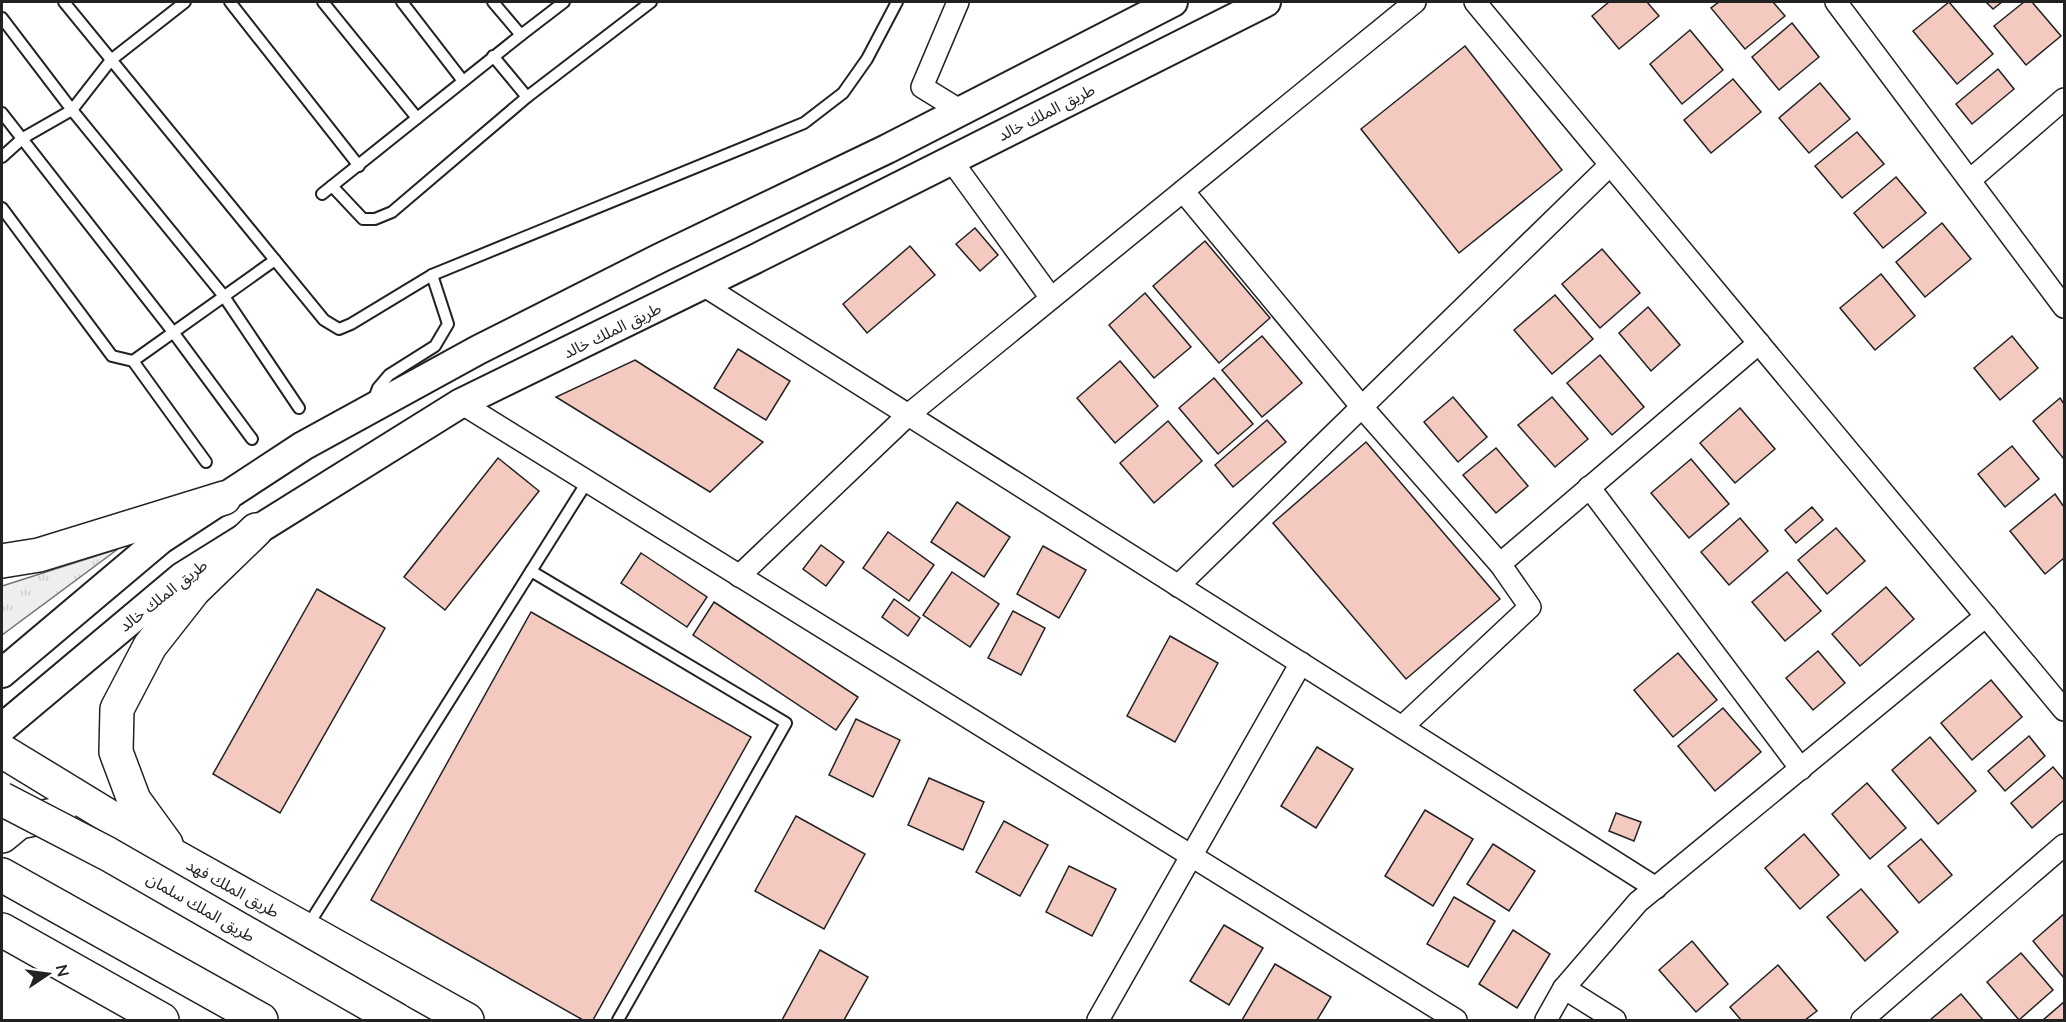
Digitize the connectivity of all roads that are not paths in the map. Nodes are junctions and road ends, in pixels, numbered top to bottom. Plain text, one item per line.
1 (64, 2) edge
2 (185, 2) edge
3 (230, 2) edge
4 (323, 2) edge
5 (402, 2) edge
6 (493, 2) edge
7 (564, 2) edge
8 (651, 2) edge
9 (897, 2) edge
10 (958, 2) edge
11 (1173, 2) edge
12 (1266, 2) edge
13 (1415, 2) edge
14 (1474, 2) edge
15 (1841, 3) edge
16 (2, 18) edge
17 (521, 34) junction
18 (493, 56) junction
19 (111, 60) junction
20 (463, 81) junction
21 (528, 96) junction
22 (2064, 99) edge
23 (72, 110) junction
24 (961, 111) junction
25 (2, 113) edge
26 (417, 118) junction
27 (22, 138) junction
28 (2, 157) edge
29 (951, 160) junction
30 (1610, 165) junction
31 (359, 166) junction
32 (1970, 180) junction
33 (332, 186) junction
34 (1183, 191) junction
35 (322, 194) dead end
36 (2, 208) edge
37 (275, 260) junction
38 (432, 275) junction
39 (703, 285) junction
40 (223, 295) junction
41 (1051, 298) junction
42 (2064, 307) edge
43 (173, 332) junction
44 (1759, 343) junction
45 (133, 361) junction
46 (461, 403) junction
47 (1361, 406) junction
48 (299, 408) dead end
49 (370, 410) junction
50 (908, 415) junction
51 (252, 439) dead end
52 (206, 462) dead end
53 (587, 482) junction
54 (1589, 488) junction
55 (224, 498) junction
56 (256, 530) junction
57 (2, 561) edge
58 (1500, 564) junction
59 (531, 571) junction
60 (739, 576) junction
61 (1178, 586) junction
62 (1986, 616) junction
63 (1300, 663) junction
64 (2, 673) edge
65 (2064, 710) edge
66 (1402, 727) junction
67 (2, 728) edge
68 (2, 752) edge
69 (1801, 769) junction
70 (2, 799) edge
71 (2, 836) edge
72 (2064, 845) edge
73 (170, 853) junction
74 (1191, 857) junction
75 (2, 875) edge
76 (1656, 888) junction
77 (2, 916) edge
78 (306, 929) junction
79 (2, 930) edge
80 (90, 980) junction
81 (1564, 988) junction
82 (162, 1020) edge
83 (261, 1020) edge
84 (397, 1020) edge
85 (467, 1020) edge
86 (618, 1020) edge
87 (1098, 1020) edge
88 (1456, 1020) edge
89 (1546, 1020) edge
90 (1615, 1020) edge
91 (1862, 1020) edge

1 - 19 lane
2 - 19 lane
3 - 31 lane
4 - 26 lane
5 - 20 lane
6 - 17 lane
7 - 17 lane
8 - 21 lane
9 - 38 lane
10 - 24 street
11 - 24 main road
12 - 29 main road, طريق الملك خالد
13 - 34 street
14 - 30 street
15 - 32 street
16 - 23 lane
17 - 18 lane
18 - 20 lane
18 - 21 lane
19 - 23 lane
19 - 37 lane
20 - 26 lane
21 - 33 lane
22 - 32 street
23 - 27 lane
23 - 40 lane
24 - 49 main road
25 - 27 lane
26 - 31 lane
27 - 28 lane
27 - 43 lane
29 - 39 main road, طريق الملك خالد
29 - 41 street
30 - 44 street
30 - 47 street
31 - 33 lane
32 - 42 street
33 - 35 lane
34 - 41 street
34 - 47 street
36 - 45 lane
37 - 38 lane
37 - 40 lane
38 - 49 lane
39 - 46 main road, طريق الملك خالد
39 - 50 street
40 - 43 lane
40 - 48 lane
41 - 50 street
43 - 45 lane
43 - 51 lane
44 - 54 street
44 - 62 street
45 - 52 lane
46 - 53 street
46 - 56 main road, طريق الملك خالد
47 - 58 street
47 - 61 street
49 - 55 main road
50 - 60 street
50 - 61 street
53 - 59 lane
53 - 60 street
54 - 58 street
54 - 69 street
55 - 57 main road
55 - 64 main road
56 - 67 main road, طريق الملك خالد
56 - 73 main road
58 - 66 street
59 - 78 lane
59 - 86 lane
60 - 74 street
61 - 63 street
62 - 65 street
62 - 69 street
63 - 66 street
63 - 74 street
66 - 76 street
68 - 73 main road, طريق الملك فهد
69 - 76 street
70 - 84 main road, طريق الملك سلمان, bridge
71 - 73 main road
72 - 91 street
73 - 78 main road, طريق الملك فهد
74 - 87 street
74 - 88 street
75 - 83 main road
76 - 81 street
77 - 80 main road
78 - 85 main road, طريق الملك فهد
79 - 80 main road
80 - 82 main road
81 - 89 street
81 - 90 street

